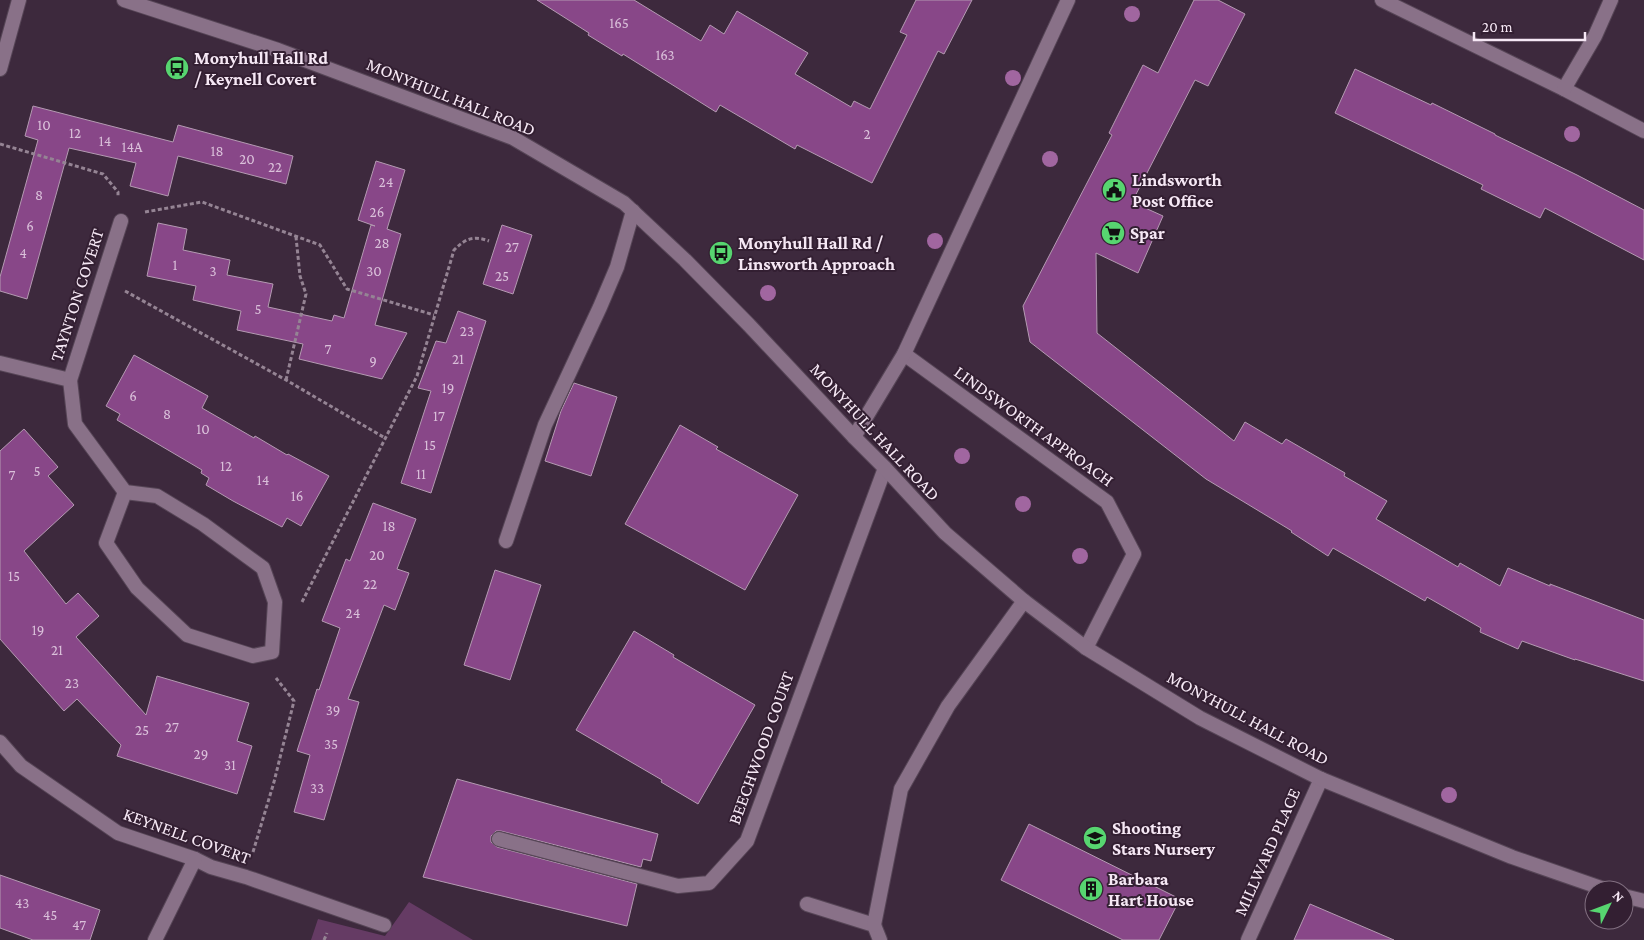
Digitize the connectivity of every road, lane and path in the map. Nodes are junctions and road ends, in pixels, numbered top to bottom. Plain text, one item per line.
1 (19, 0) edge
2 (124, 0) edge
3 (1068, 0) edge
4 (1382, 0) edge
5 (1611, 0) edge
6 (0, 68) edge
7 (1564, 89) junction
8 (1644, 131) edge
9 (0, 144) edge
10 (633, 211) junction
11 (121, 221) junction
12 (296, 237) junction
13 (489, 241) dead end
14 (103, 279) junction
15 (434, 315) junction
16 (904, 354) junction
17 (0, 363) edge
18 (70, 380) junction
19 (286, 380) junction
20 (854, 437) junction
21 (385, 438) junction
22 (885, 468) junction
23 (125, 492) junction
24 (506, 541) dead end
25 (1024, 601) junction
26 (275, 602) junction
27 (1086, 648) junction
28 (272, 652) junction
29 (0, 742) edge
30 (1321, 779) junction
31 (498, 839) dead end
32 (195, 859) junction
33 (246, 877) junction
34 (1584, 882) edge
35 (807, 904) dead end
36 (384, 925) dead end
37 (874, 925) junction
38 (155, 940) edge
39 (880, 940) edge
40 (1248, 940) edge

1 - 6 street
2 - 10 street, MONYHULL HALL ROAD
3 - 16 street
4 - 7 street
5 - 7 street
7 - 8 street
9 - 11 path
10 - 20 street, MONYHULL HALL ROAD
10 - 24 street
11 - 12 path
11 - 14 street, TAYNTON COVERT
12 - 15 path
12 - 19 path
13 - 15 path
14 - 18 street, TAYNTON COVERT
14 - 19 path
15 - 21 path
16 - 20 street
16 - 27 street, LINDSWORTH APPROACH
17 - 18 street
18 - 23 street
19 - 21 path
20 - 22 street, MONYHULL HALL ROAD
21 - 26 path
22 - 25 street, MONYHULL HALL ROAD
22 - 31 street, BEECHWOOD COURT
23 - 26 street
23 - 28 street
25 - 27 street, MONYHULL HALL ROAD
25 - 37 street
26 - 28 street
27 - 30 street, MONYHULL HALL ROAD
28 - 33 path
29 - 32 street, KEYNELL COVERT
30 - 34 street, MONYHULL HALL ROAD
30 - 40 street, MILLWARD PLACE
32 - 33 street, KEYNELL COVERT
32 - 38 street
33 - 36 street, KEYNELL COVERT
35 - 37 street
37 - 39 street

